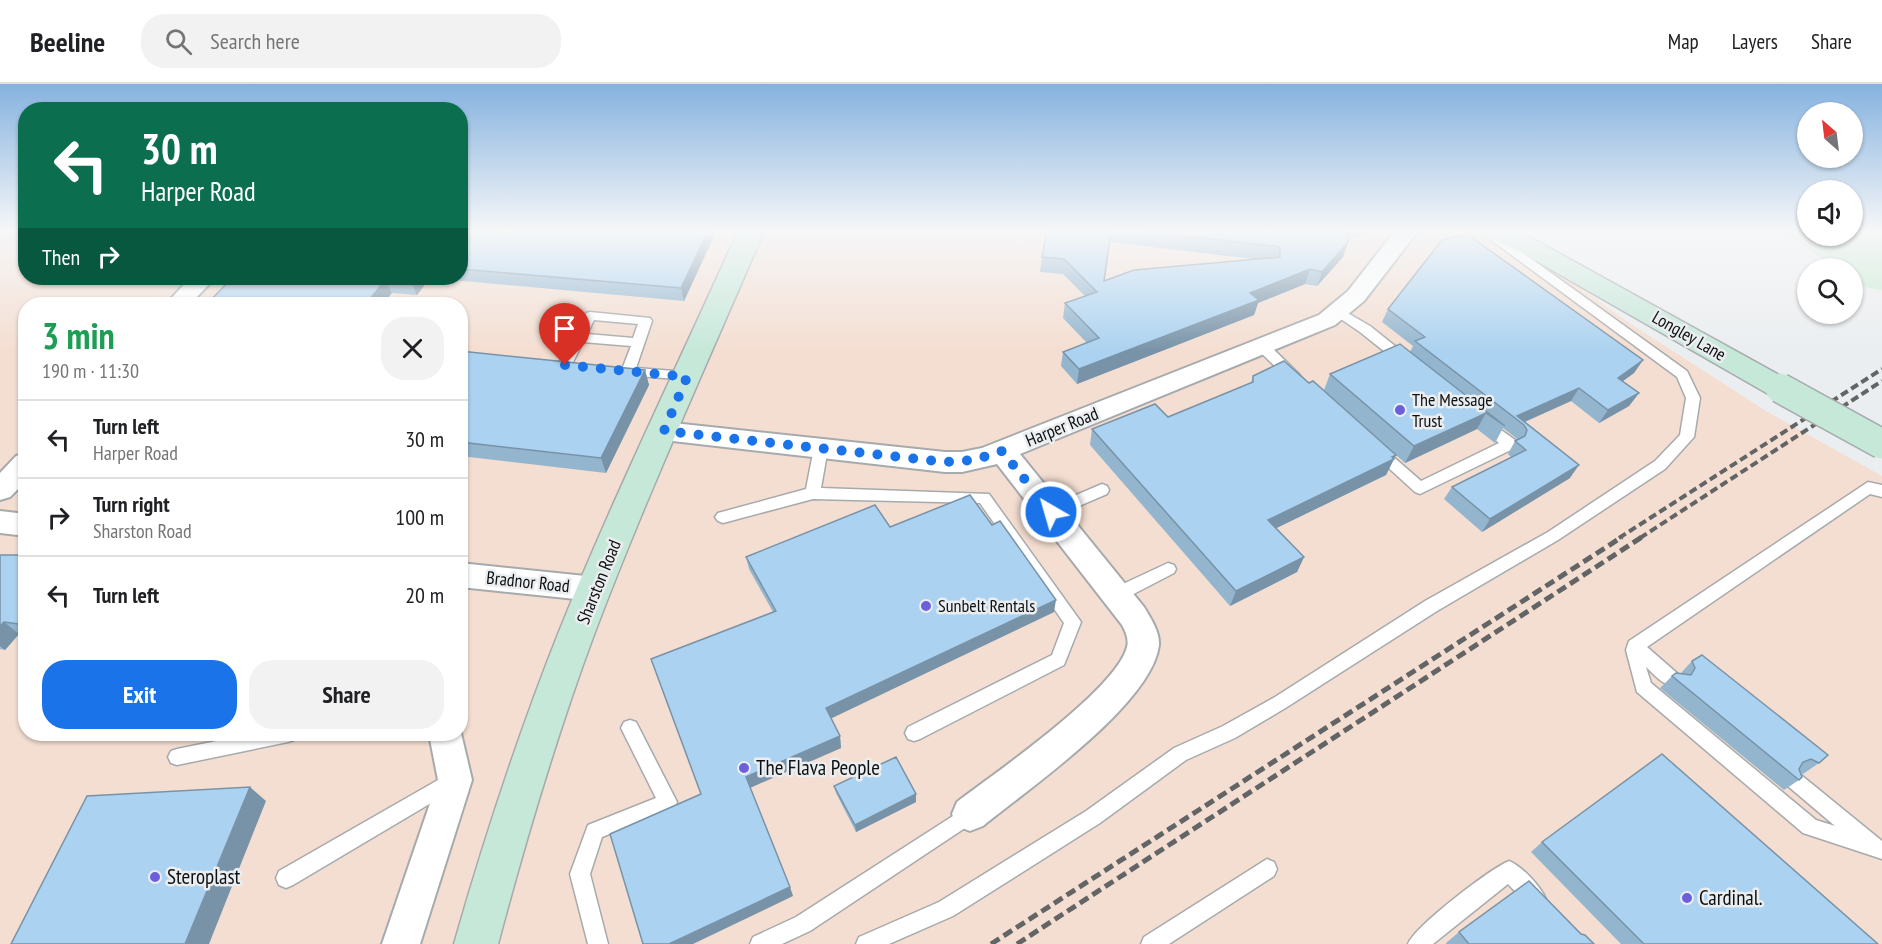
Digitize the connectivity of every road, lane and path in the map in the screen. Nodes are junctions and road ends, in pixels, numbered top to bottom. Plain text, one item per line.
1 (733, 271) edge
2 (1376, 271) edge
3 (1540, 271) edge
4 (1573, 271) edge
5 (196, 285) edge
6 (184, 297) edge
7 (1339, 312) junction
8 (579, 338) junction
9 (638, 343) junction
10 (1262, 346) junction
11 (565, 365) edge
12 (1413, 366) edge
13 (687, 377) junction
14 (1304, 386) edge
15 (1474, 416) edge
16 (664, 431) junction
17 (1366, 441) edge
18 (1882, 444) edge
19 (821, 448) junction
20 (1002, 451) junction
21 (18, 471) edge
22 (0, 490) edge
23 (1102, 490) dead end
24 (1882, 491) edge
25 (813, 494) junction
26 (1051, 512) junction
27 (723, 517) dead end
28 (0, 522) edge
29 (18, 524) edge
30 (1168, 569) dead end
31 (468, 575) edge
32 (595, 590) junction
33 (1116, 595) junction
34 (1635, 646) junction
35 (1672, 679) edge
36 (630, 728) dead end
37 (914, 733) dead end
38 (254, 741) edge
39 (447, 741) edge
40 (177, 757) dead end
41 (455, 780) junction
42 (1795, 781) edge
43 (970, 814) joint
44 (1879, 850) edge
45 (1267, 869) dead end
46 (286, 878) dead end
47 (1548, 912) edge
48 (401, 944) edge
49 (476, 944) edge
50 (598, 944) edge
51 (760, 944) edge
52 (866, 944) edge
53 (1151, 944) edge
54 (1418, 944) edge

1 - 13 main road, Sharston Road
2 - 7 street, Harper Road
3 - 52 lane
4 - 18 main road, Longley Lane, bridge
5 - 6 street
7 - 10 street, Harper Road
7 - 12 lane
8 - 9 lane
8 - 9 lane
8 - 11 lane
9 - 13 lane
10 - 14 lane
10 - 20 street, Harper Road
13 - 16 main road, Sharston Road
15 - 17 lane
16 - 19 street, Harper Road
16 - 32 main road, Sharston Road
19 - 20 street, Harper Road
19 - 25 lane
20 - 26 street
21 - 22 street
23 - 26 lane
24 - 34 lane
25 - 27 lane
25 - 37 lane
26 - 33 street
28 - 29 street
30 - 33 lane
31 - 32 street, Bradnor Road
32 - 49 main road, Sharston Road
33 - 43 street
34 - 35 lane
34 - 44 lane
36 - 50 lane
38 - 40 lane
39 - 41 street
41 - 46 lane
41 - 48 street
42 - 44 lane
43 - 51 lane
45 - 53 lane
47 - 54 lane

